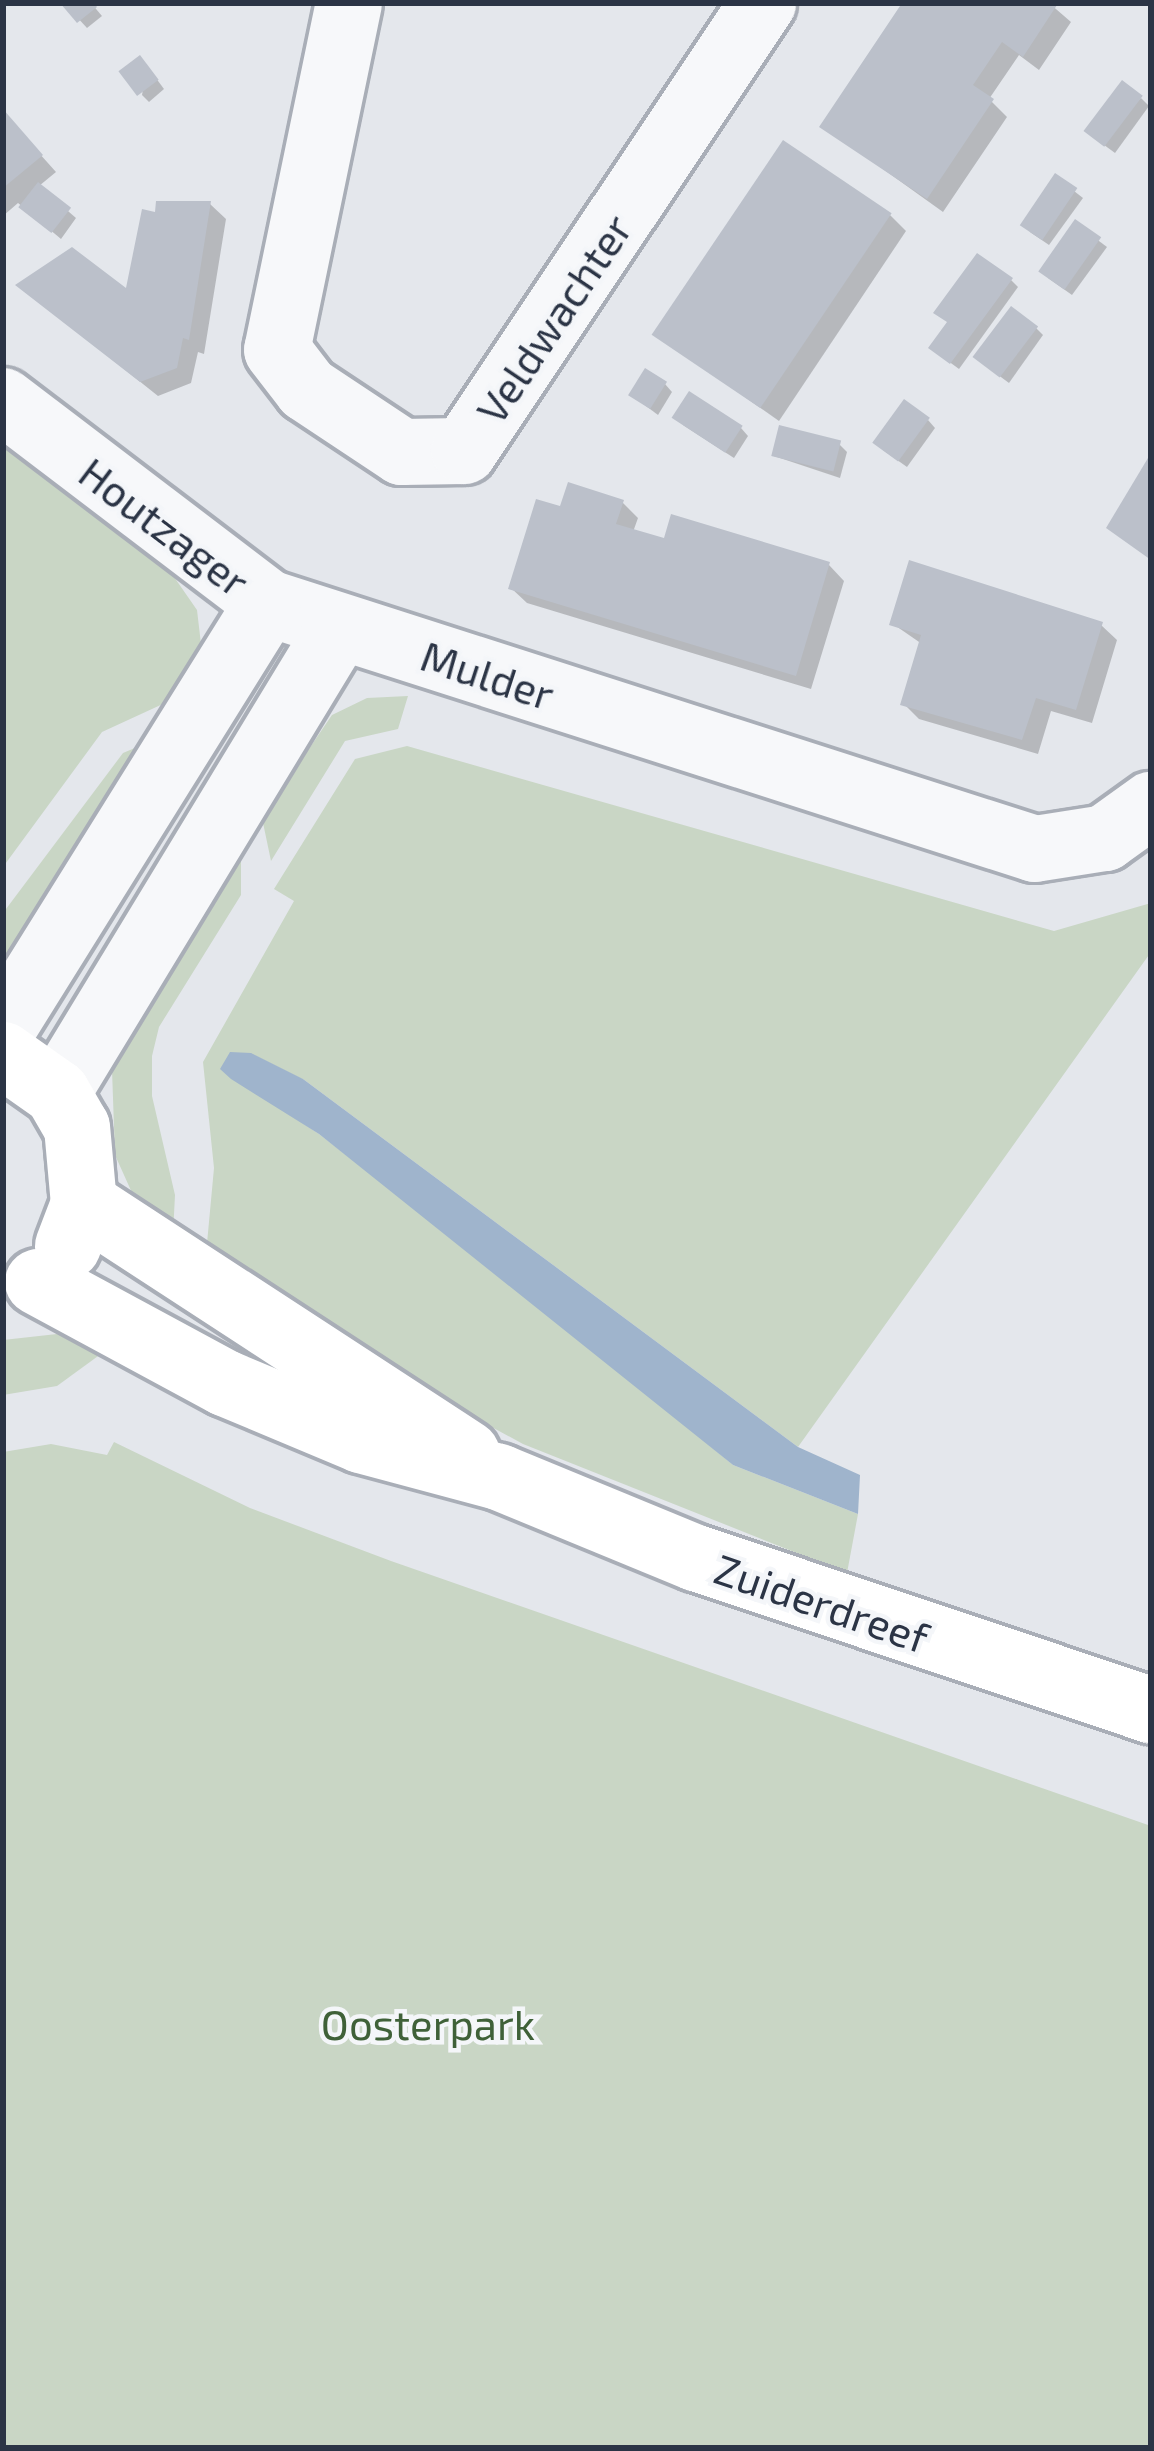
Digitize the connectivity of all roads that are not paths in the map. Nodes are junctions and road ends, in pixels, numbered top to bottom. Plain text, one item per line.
1 (349, 3) edge
2 (763, 3) edge
3 (3, 401) edge
4 (268, 603) junction
5 (340, 627) junction
6 (1151, 806) edge
7 (3, 1028) edge
8 (3, 1055) edge
9 (57, 1093) junction
10 (85, 1204) junction
11 (21, 1292) edge
12 (499, 1477) junction
13 (1151, 1710) edge

1 - 2 street, Veldwachter
3 - 4 street, Houtzager
4 - 5 street, Houtzager
4 - 7 street
5 - 6 street, Mulder
5 - 9 street
8 - 9 street
9 - 10 street
10 - 11 street
10 - 12 street, Zuiderdreef
11 - 12 street, Zuiderdreef
12 - 13 street, Zuiderdreef

